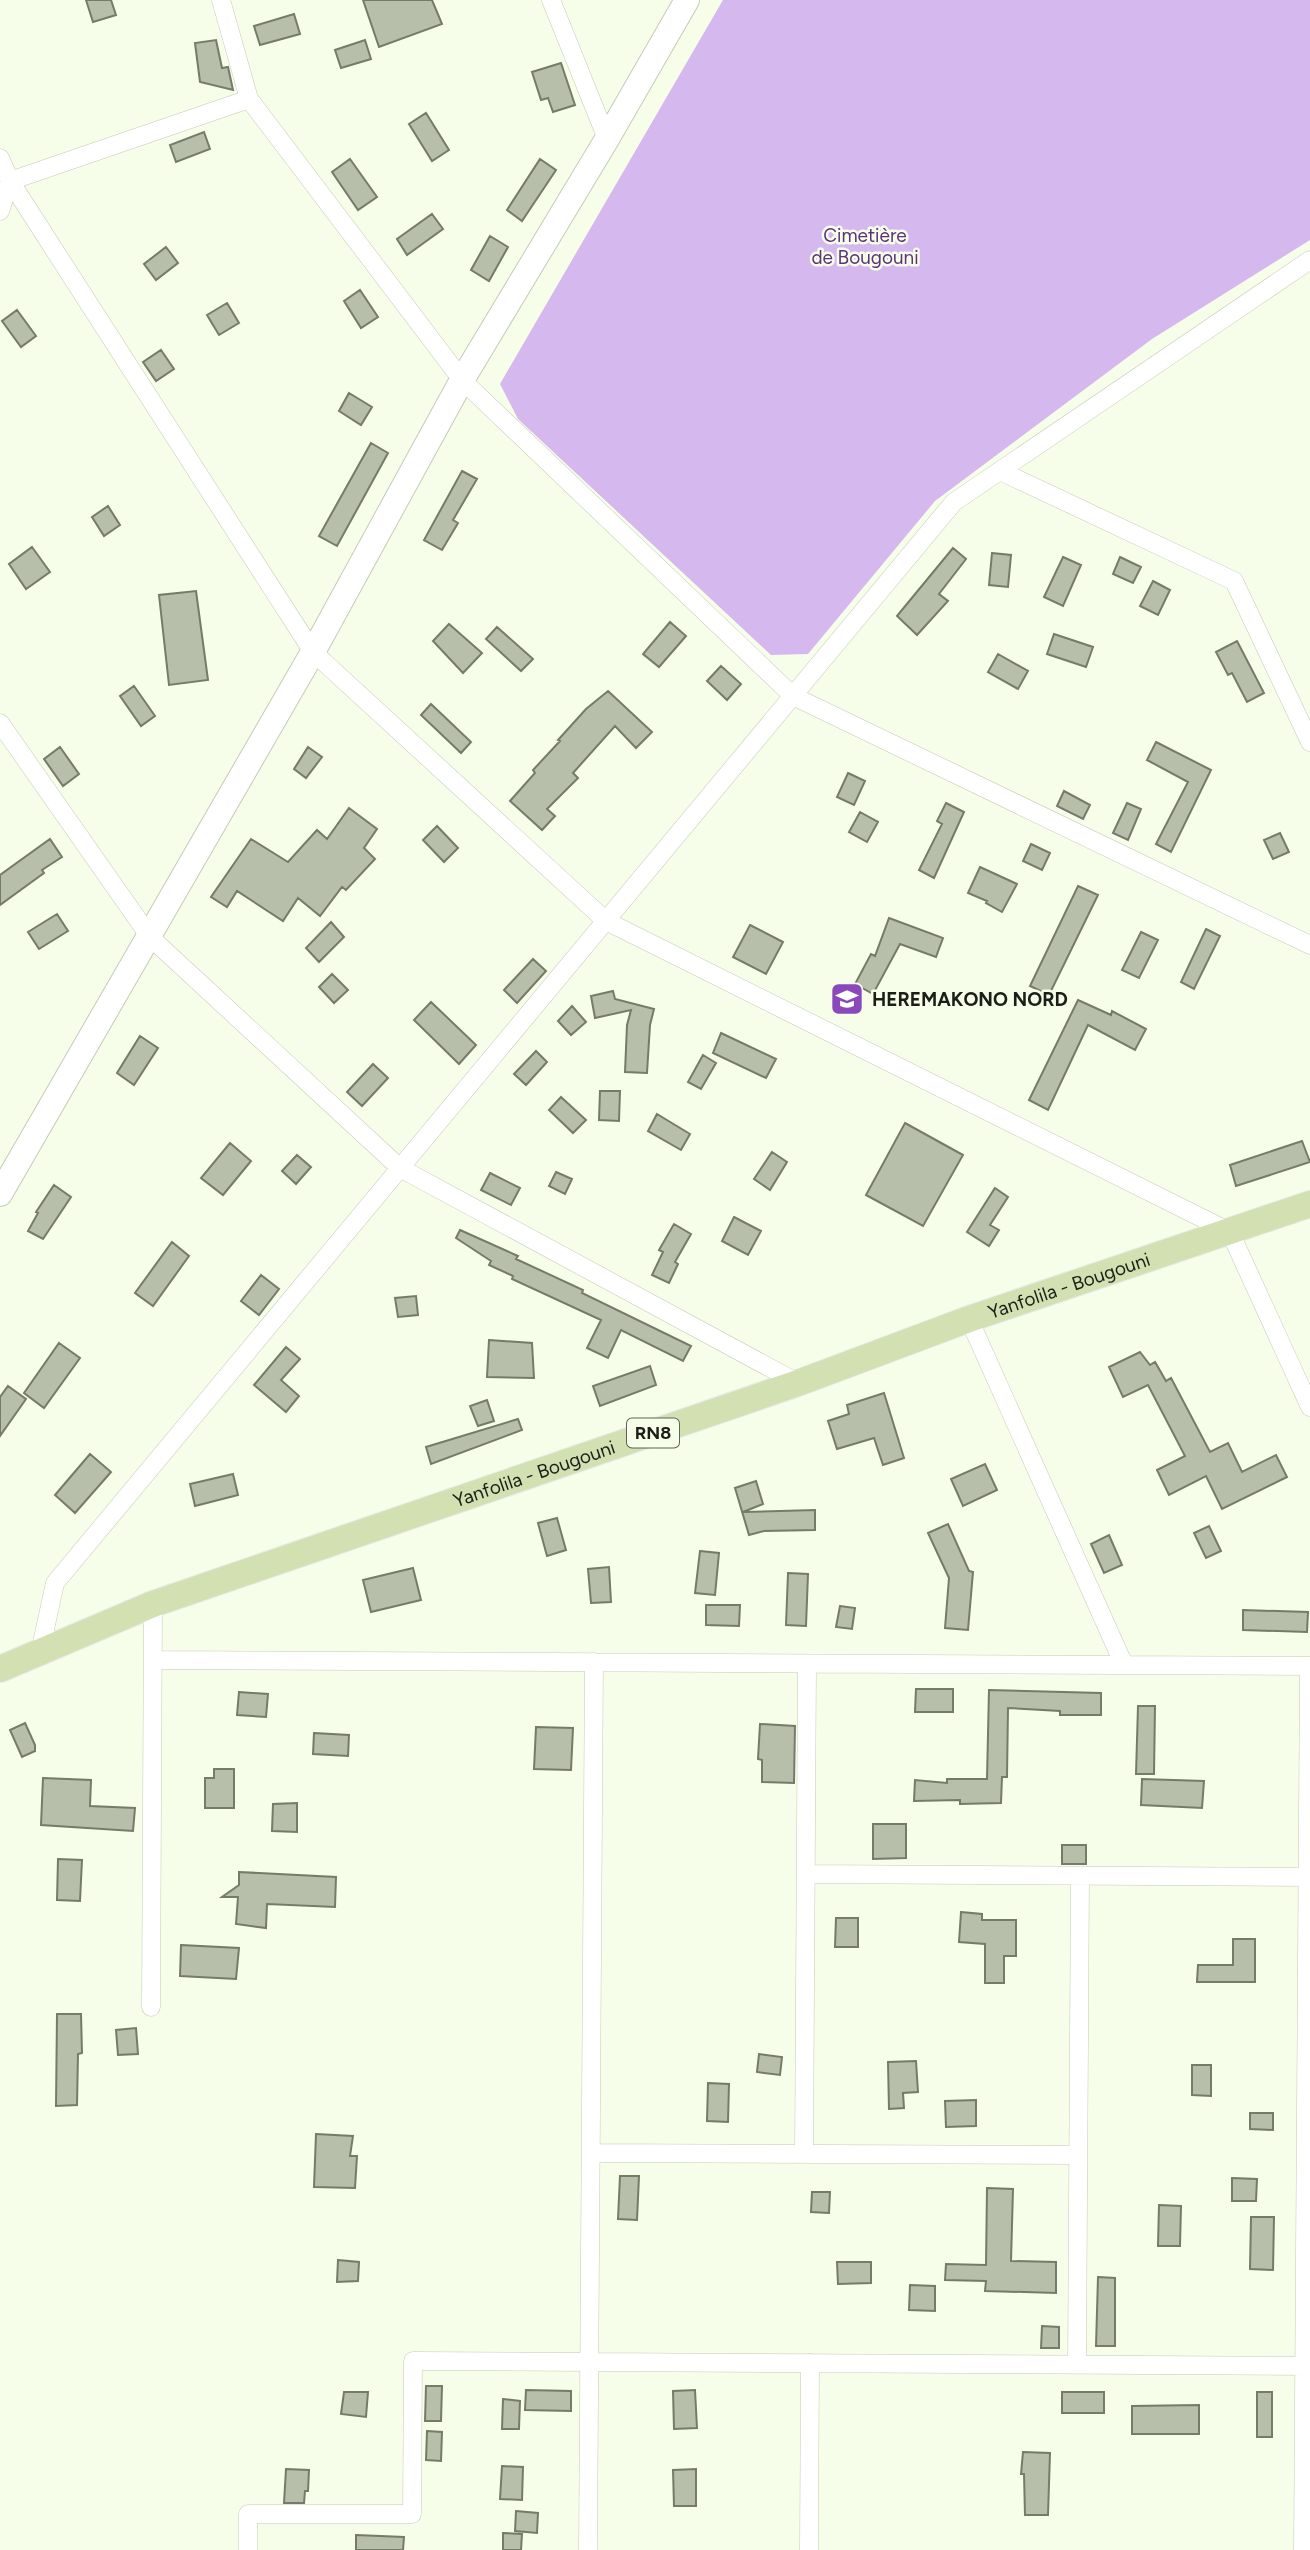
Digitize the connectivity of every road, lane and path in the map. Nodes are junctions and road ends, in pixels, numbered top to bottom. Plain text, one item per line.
1 (221, 0) edge
2 (551, 0) edge
3 (687, 0) edge
4 (249, 99) junction
5 (607, 139) junction
6 (0, 158) edge
7 (10, 181) junction
8 (0, 211) edge
9 (1310, 260) edge
10 (462, 380) junction
11 (1000, 471) junction
12 (313, 652) junction
13 (793, 696) junction
14 (0, 723) edge
15 (1310, 742) edge
16 (606, 921) junction
17 (150, 937) junction
18 (1310, 946) edge
19 (400, 1168) junction
20 (0, 1194) edge
21 (1310, 1204) edge
22 (1230, 1232) junction
23 (969, 1319) junction
24 (798, 1383) junction
25 (1310, 1407) edge
26 (153, 1604) junction
27 (40, 1652) junction
28 (153, 1660) junction
29 (594, 1662) junction
30 (807, 1664) junction
31 (1124, 1665) junction
32 (1310, 1666) edge
33 (0, 1669) edge
34 (806, 1874) junction
35 (1080, 1876) junction
36 (1308, 1877) junction
37 (151, 2007) dead end
38 (591, 2152) junction
39 (1308, 2153) edge
40 (804, 2154) junction
41 (1078, 2155) junction
42 (589, 2362) junction
43 (810, 2363) junction
44 (1077, 2365) junction
45 (1307, 2366) edge
46 (248, 2550) edge
47 (588, 2550) edge
48 (808, 2550) edge
49 (1303, 2550) edge

1 - 4 street
2 - 5 street
3 - 5 street
4 - 7 street
4 - 10 street
5 - 10 street
6 - 7 street
7 - 8 street
7 - 12 street
9 - 11 street
10 - 12 street
10 - 13 street
11 - 13 street
11 - 15 street
12 - 16 street
12 - 17 street
13 - 16 street
13 - 18 street
14 - 17 street
16 - 19 street
16 - 22 street
17 - 19 street
17 - 20 street
19 - 24 street
19 - 27 street
21 - 22 main road, Yanfolila - Bougouni / RN8
22 - 23 main road, Yanfolila - Bougouni / RN8
22 - 25 street
23 - 24 main road, Yanfolila - Bougouni / RN8
23 - 31 street
24 - 26 main road, Yanfolila - Bougouni / RN8
26 - 27 main road, Yanfolila - Bougouni / RN8
26 - 28 street
27 - 33 main road, Yanfolila - Bougouni / RN8
28 - 29 street
28 - 37 street
29 - 30 street
29 - 38 street
30 - 31 street
30 - 34 street
31 - 32 street
32 - 36 street
34 - 35 street
34 - 40 street
35 - 36 street
35 - 41 street
36 - 39 street
38 - 40 street
38 - 42 street
39 - 45 street
40 - 41 street
41 - 44 street
42 - 43 street
42 - 46 street
42 - 47 street
43 - 44 street
43 - 48 street
44 - 45 street
45 - 49 street

